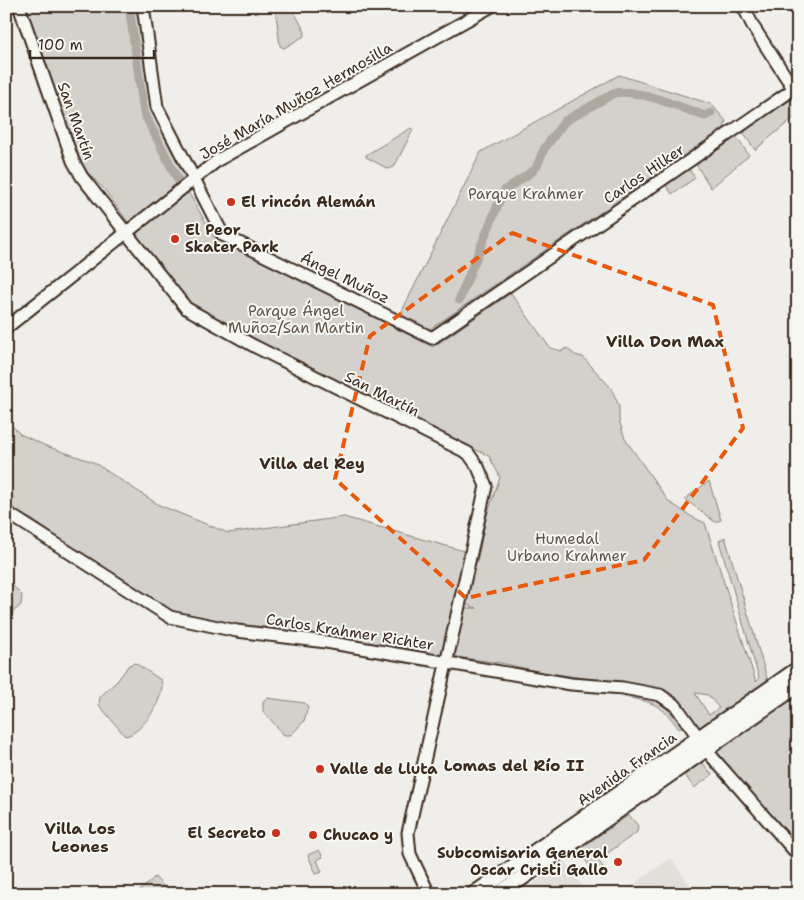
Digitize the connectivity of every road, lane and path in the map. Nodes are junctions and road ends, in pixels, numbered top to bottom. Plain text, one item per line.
1 (19, 6) edge
2 (144, 6) edge
3 (492, 6) edge
4 (743, 6) edge
5 (796, 90) edge
6 (192, 180) junction
7 (128, 232) junction
8 (6, 328) edge
9 (432, 338) joint
10 (6, 512) edge
11 (447, 662) junction
12 (798, 669) edge
13 (798, 685) edge
14 (703, 744) junction
15 (610, 808) junction
16 (798, 855) edge
17 (429, 894) edge
18 (474, 894) edge
19 (499, 894) edge

1 - 7 street, San Martín
2 - 6 street, Ángel Muñoz
3 - 6 street, José María Muñoz Hermosilla
4 - 5 street
5 - 9 street, Carlos Hilker
6 - 7 street, José María Muñoz Hermosilla
6 - 9 street, Ángel Muñoz
7 - 8 street, José María Muñoz Hermosilla
7 - 11 street, San Martín
10 - 11 street, Carlos Krahmer Richter
11 - 14 street, Carlos Krahmer Richter
11 - 17 street, San Martín
12 - 14 main road, Avenida Francia
13 - 14 main road, Avenida Francia
14 - 15 main road, Avenida Francia
14 - 16 street, Carlos Krahmer Richter
15 - 18 main road, Avenida Francia
15 - 19 main road, Avenida Francia

